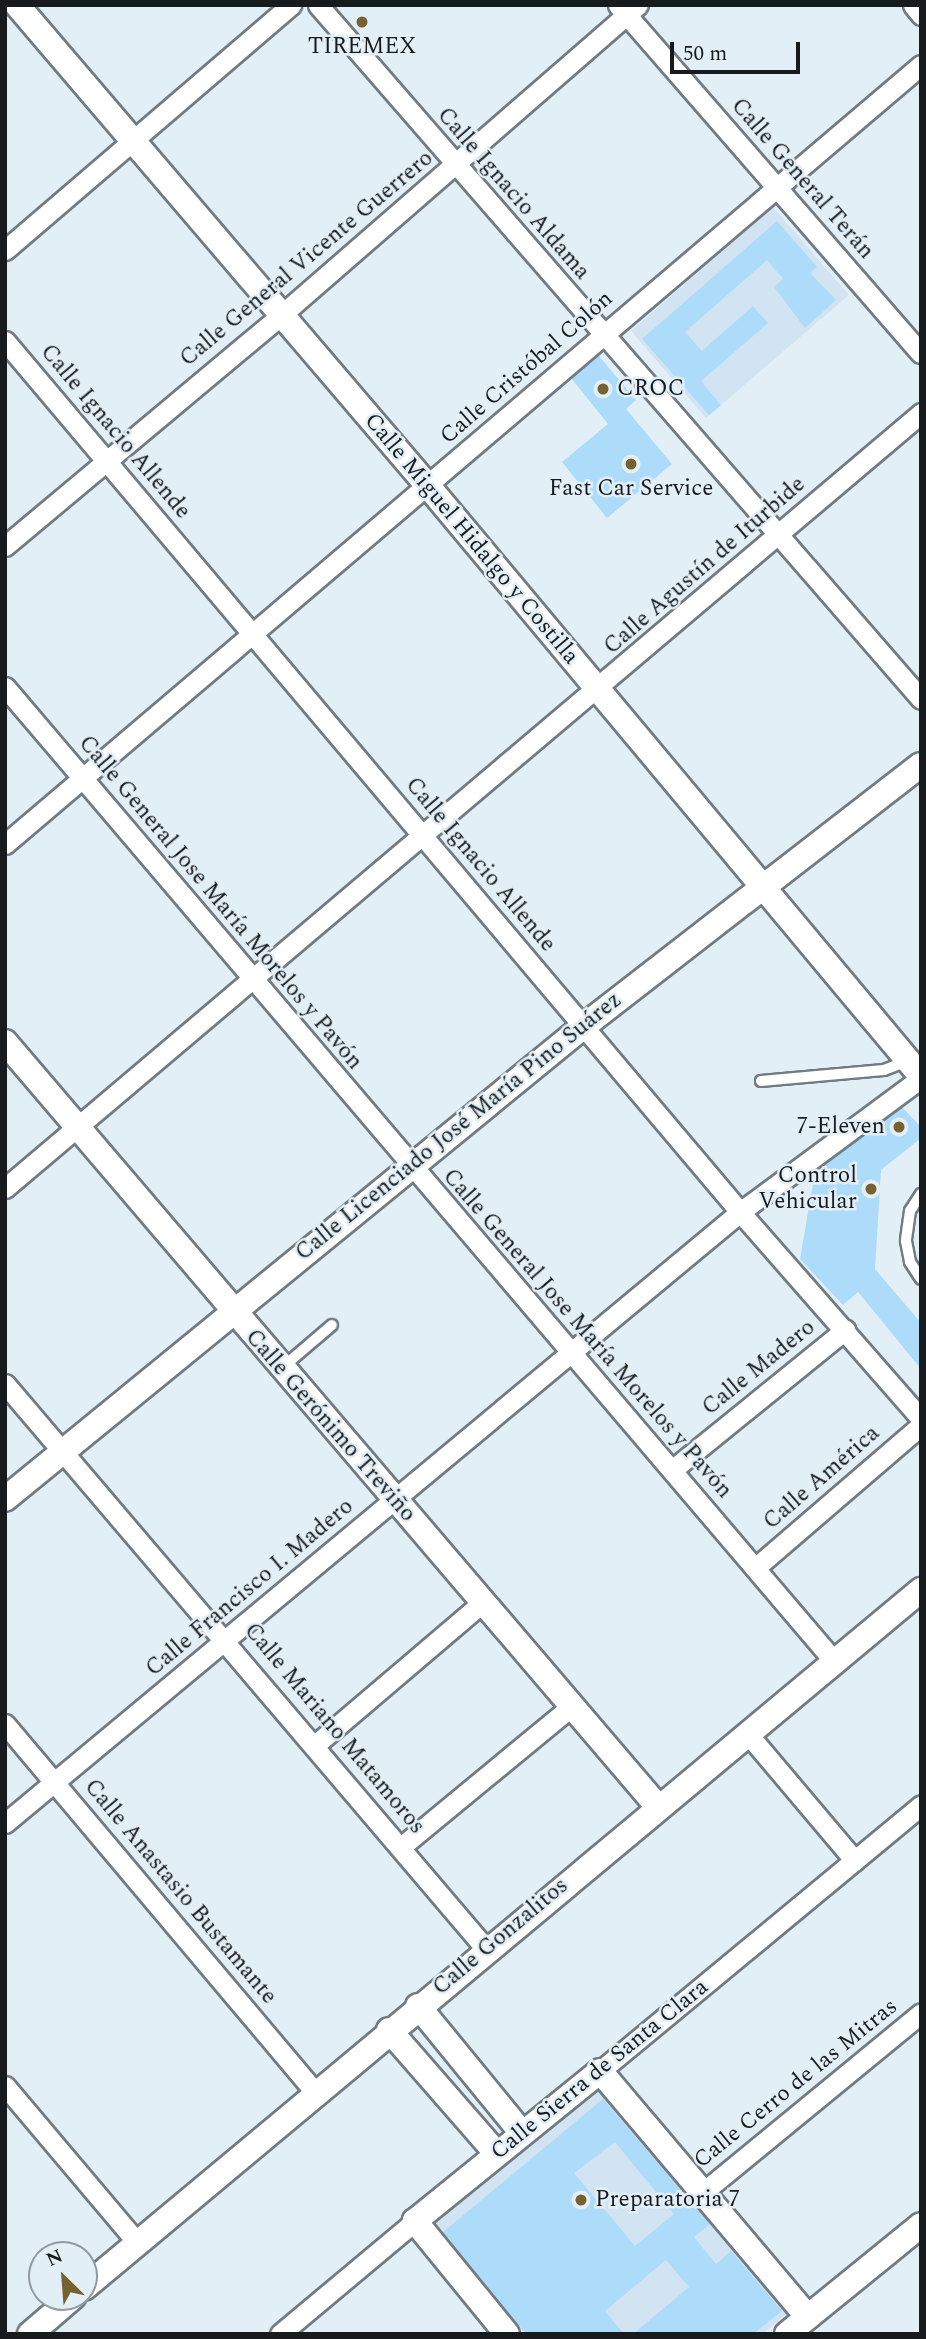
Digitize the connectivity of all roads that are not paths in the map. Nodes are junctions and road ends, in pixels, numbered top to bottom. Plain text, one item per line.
1 (17, 5) edge
2 (291, 5) edge
3 (318, 5) edge
4 (912, 5) edge
5 (628, 8) edge
6 (921, 15) edge
7 (921, 65) edge
8 (134, 141) junction
9 (455, 164) junction
10 (777, 187) junction
11 (5, 250) edge
12 (280, 316) junction
13 (603, 335) junction
14 (5, 341) edge
15 (921, 353) edge
16 (921, 414) edge
17 (107, 459) junction
18 (428, 486) junction
19 (776, 537) junction
20 (5, 546) edge
21 (253, 634) junction
22 (5, 687) edge
23 (598, 690) junction
24 (921, 699) edge
25 (921, 765) edge
26 (82, 780) junction
27 (421, 833) junction
28 (5, 844) edge
29 (764, 886) junction
30 (251, 977) junction
31 (584, 1026) junction
32 (5, 1042) edge
33 (917, 1072) edge
34 (761, 1082) dead end
35 (76, 1127) junction
36 (411, 1166) junction
37 (5, 1188) edge
38 (921, 1194) edge
39 (740, 1213) junction
40 (921, 1279) edge
41 (231, 1311) junction
42 (332, 1325) dead end
43 (845, 1330) junction
44 (571, 1353) junction
45 (281, 1368) junction
46 (5, 1384) edge
47 (921, 1419) edge
48 (921, 1425) edge
49 (63, 1452) junction
50 (672, 1470) junction
51 (5, 1499) edge
52 (394, 1500) junction
53 (755, 1568) junction
54 (921, 1590) edge
55 (483, 1602) junction
56 (227, 1640) junction
57 (834, 1661) junction
58 (572, 1706) junction
59 (5, 1724) edge
60 (747, 1733) junction
61 (315, 1745) junction
62 (55, 1782) junction
63 (921, 1805) edge
64 (659, 1808) junction
65 (5, 1823) edge
66 (402, 1846) junction
67 (855, 1861) junction
68 (486, 1949) junction
69 (418, 2006) junction
70 (921, 2013) edge
71 (389, 2030) junction
72 (600, 2071) junction
73 (5, 2086) edge
74 (315, 2092) junction
75 (522, 2133) junction
76 (497, 2154) junction
77 (702, 2193) junction
78 (415, 2221) junction
79 (921, 2225) edge
80 (137, 2242) junction
81 (98, 2276) edge
82 (57, 2311) edge
83 (808, 2317) junction
84 (30, 2334) edge
85 (280, 2334) edge
86 (507, 2334) edge
87 (787, 2334) edge

1 - 8 street, Calle Miguel Hidalgo y Costilla
2 - 8 street
3 - 9 street, Calle Ignacio Aldama
4 - 6 street
5 - 9 street, Calle General Vicente Guerrero
5 - 10 street, Calle General Terán
7 - 10 street, Calle Cristóbal Colón
8 - 11 street
8 - 12 street, Calle Miguel Hidalgo y Costilla
9 - 12 street, Calle General Vicente Guerrero
9 - 13 street, Calle Ignacio Aldama
10 - 13 street, Calle Cristóbal Colón
10 - 15 street, Calle General Terán
12 - 17 street, Calle General Vicente Guerrero
12 - 18 street, Calle Miguel Hidalgo y Costilla
13 - 18 street, Calle Cristóbal Colón
13 - 19 street, Calle Ignacio Aldama
14 - 17 street, Calle Ignacio Allende
16 - 19 street, Calle Agustín de Iturbide
17 - 20 street, Calle General Vicente Guerrero
17 - 21 street, Calle Ignacio Allende
18 - 21 street, Calle Cristóbal Colón
18 - 23 street, Calle Miguel Hidalgo y Costilla
19 - 23 street, Calle Agustín de Iturbide
19 - 24 street, Calle Ignacio Aldama
21 - 26 street, Calle Cristóbal Colón
21 - 27 street, Calle Ignacio Allende
22 - 26 street, Calle General Jose María Morelos y Pavón
23 - 27 street, Calle Agustín de Iturbide
23 - 29 street, Calle Miguel Hidalgo y Costilla
25 - 29 street, Calle Licenciado José María Pino Suárez
26 - 28 street, Calle Cristóbal Colón
26 - 30 street, Calle General Jose María Morelos y Pavón
27 - 30 street, Calle Agustín de Iturbide
27 - 31 street, Calle Ignacio Allende
29 - 31 street, Calle Licenciado José María Pino Suárez
29 - 33 street, Calle Miguel Hidalgo y Costilla
30 - 35 street, Calle Agustín de Iturbide
30 - 36 street, Calle General Jose María Morelos y Pavón
31 - 36 street, Calle Licenciado José María Pino Suárez
31 - 39 street, Calle Ignacio Allende
32 - 35 street, Calle Gerónimo Treviño
33 - 34 lane
33 - 39 street, Calle Francisco I. Madero
35 - 37 street, Calle Agustín de Iturbide
35 - 41 street, Calle Gerónimo Treviño
36 - 41 street, Calle Licenciado José María Pino Suárez
36 - 44 street, Calle General Jose María Morelos y Pavón
38 - 40 lane
39 - 43 street, Calle Ignacio Allende
39 - 44 street, Calle Francisco I. Madero
41 - 45 street, Calle Gerónimo Treviño
41 - 49 street, Calle Licenciado José María Pino Suárez
42 - 45 lane
43 - 47 street, Calle Ignacio Allende
43 - 50 street, Calle Madero
44 - 50 street, Calle General Jose María Morelos y Pavón
44 - 52 street, Calle Francisco I. Madero
45 - 52 street, Calle Gerónimo Treviño
46 - 49 street, Calle Mariano Matamoros
48 - 53 street, Calle América
49 - 51 street, Calle Licenciado José María Pino Suárez
49 - 56 street, Calle Mariano Matamoros
50 - 53 street, Calle General Jose María Morelos y Pavón
52 - 55 street, Calle Gerónimo Treviño
52 - 56 street, Calle Francisco I. Madero
53 - 57 street, Calle General Jose María Morelos y Pavón
54 - 57 street, Calle Gonzalitos
55 - 58 street, Calle Gerónimo Treviño
55 - 61 street
56 - 61 street, Calle Mariano Matamoros
56 - 62 street, Calle Francisco I. Madero
57 - 60 street, Calle Gonzalitos
58 - 64 street, Calle Gerónimo Treviño
58 - 66 street
59 - 62 street, Calle Anastasio Bustamante
60 - 64 street, Calle Gonzalitos
60 - 67 street
61 - 66 street, Calle Mariano Matamoros
62 - 65 street, Calle Francisco I. Madero
62 - 74 street, Calle Anastasio Bustamante
63 - 67 street, Calle Sierra de Santa Clara
64 - 68 street, Calle Gonzalitos
66 - 68 street, Calle Mariano Matamoros
67 - 72 street, Calle Sierra de Santa Clara
68 - 69 street, Calle Gonzalitos
69 - 71 street, Calle Gonzalitos
69 - 75 street
70 - 77 street, Calle Cerro de las Mitras
71 - 74 street, Calle Gonzalitos
71 - 76 street
72 - 75 street, Calle Sierra de Santa Clara
72 - 77 street
73 - 80 street
74 - 80 street, Calle Gonzalitos
75 - 76 street, Calle Sierra de Santa Clara
76 - 78 street, Calle Sierra de Santa Clara
77 - 83 street
78 - 85 street, Calle Sierra de Santa Clara
78 - 86 street
79 - 83 street
80 - 81 street, Calle Gonzalitos
82 - 84 street
83 - 87 street

